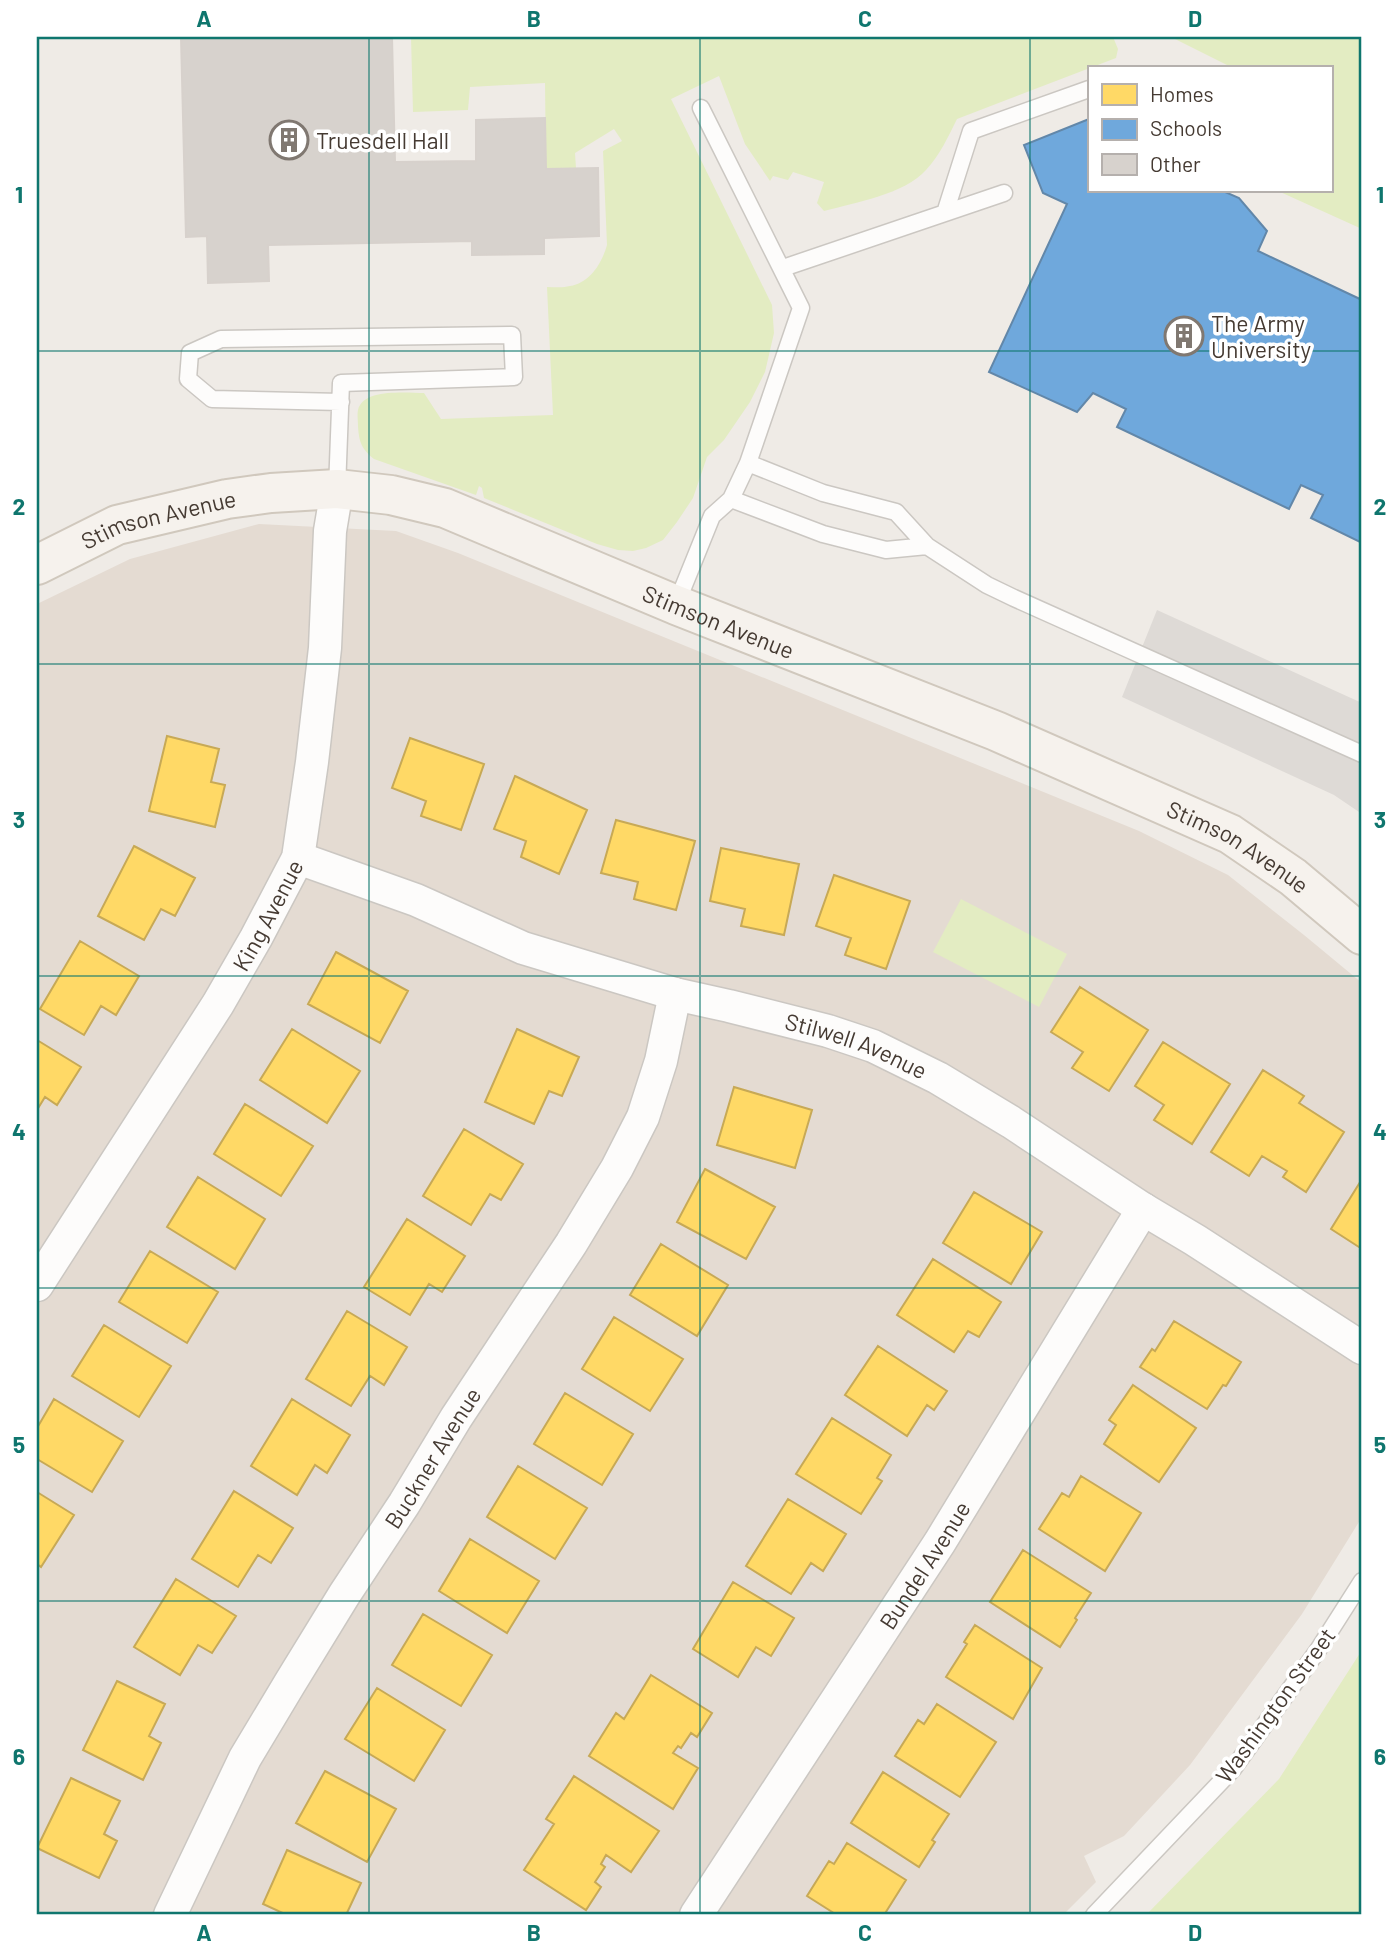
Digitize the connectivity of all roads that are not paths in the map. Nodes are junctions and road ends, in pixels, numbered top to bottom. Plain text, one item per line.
1 (1088, 89) edge
2 (701, 108) dead end
3 (1004, 193) dead end
4 (945, 213) junction
5 (783, 268) junction
6 (341, 402) junction
7 (748, 463) junction
8 (337, 489) junction
9 (731, 499) junction
10 (928, 546) junction
11 (37, 565) edge
12 (676, 605) junction
13 (1362, 754) edge
14 (298, 858) junction
15 (1362, 935) edge
16 (675, 994) junction
17 (1143, 1209) junction
18 (37, 1284) edge
19 (1362, 1348) edge
20 (1362, 1581) edge
21 (170, 1915) edge
22 (696, 1915) edge
23 (1094, 1915) edge

1 - 4 lane
2 - 5 lane
3 - 4 lane
4 - 5 lane
5 - 7 lane
6 - 6 lane
6 - 8 lane
7 - 9 lane
7 - 10 lane
8 - 11 street, Stimson Avenue
8 - 12 street, Stimson Avenue
8 - 14 street, King Avenue
9 - 10 lane
9 - 12 lane
10 - 13 lane
12 - 15 street, Stimson Avenue
14 - 16 street, Stilwell Avenue
14 - 18 street, King Avenue
16 - 17 street, Stilwell Avenue
16 - 21 street, Buckner Avenue
17 - 19 street, Stilwell Avenue
17 - 22 street, Bundel Avenue
20 - 23 lane, Washington Street

